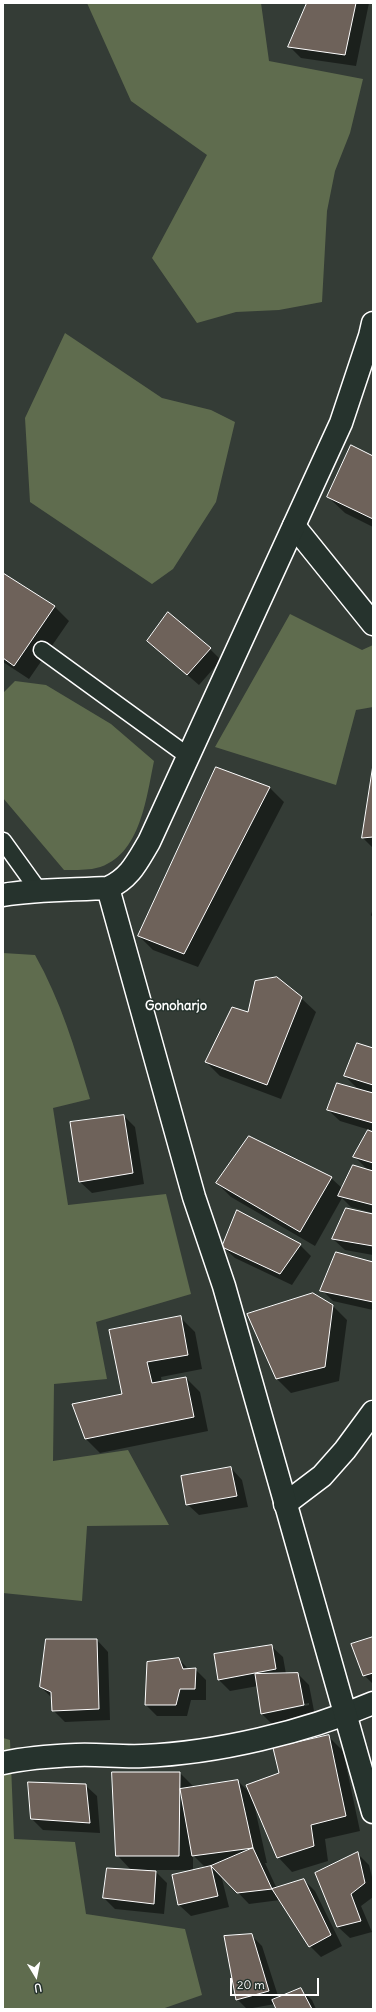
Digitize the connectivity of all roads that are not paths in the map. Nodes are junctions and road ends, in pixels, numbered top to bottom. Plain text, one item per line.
1 (373, 323) edge
2 (294, 526) junction
3 (373, 624) edge
4 (42, 650) dead end
5 (188, 756) junction
6 (3, 841) edge
7 (108, 888) junction
8 (38, 891) junction
9 (3, 895) edge
10 (373, 1412) edge
11 (285, 1504) junction
12 (373, 1703) edge
13 (345, 1715) junction
14 (3, 1763) edge
15 (373, 1812) edge

1 - 2 street
2 - 3 street
2 - 5 street
4 - 5 lane
5 - 7 street
6 - 8 lane
7 - 8 street
7 - 11 street
8 - 9 street
10 - 11 street
11 - 13 street
12 - 13 street
13 - 14 street
13 - 15 street

